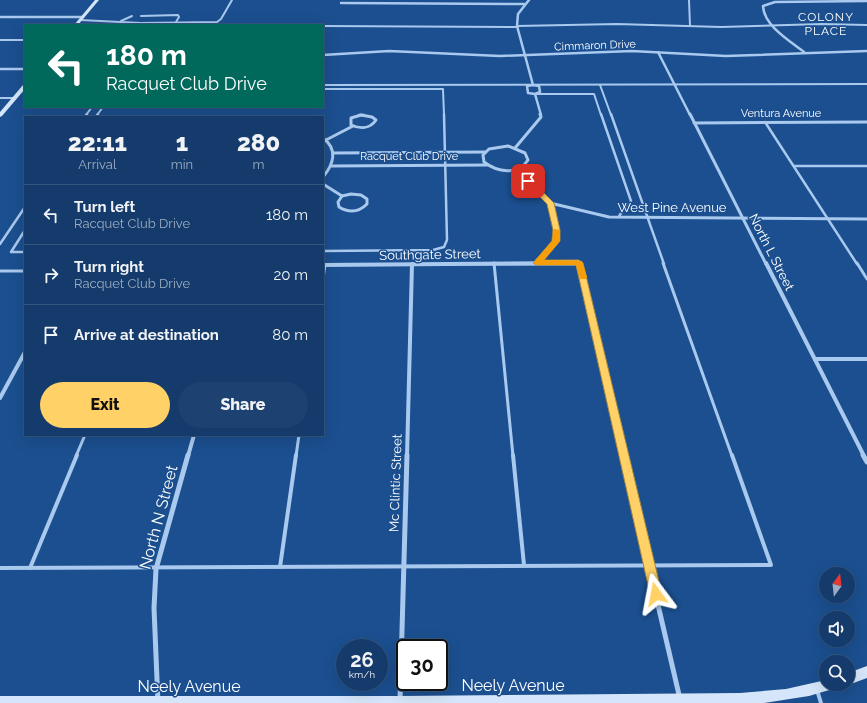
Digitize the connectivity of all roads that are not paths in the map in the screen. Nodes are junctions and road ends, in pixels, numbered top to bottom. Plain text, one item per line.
1 (97, 0) edge
2 (232, 0) edge
3 (529, 0) edge
4 (689, 0) edge
5 (867, 1) edge
6 (341, 3) dead end
7 (524, 4) junction
8 (132, 16) dead end
9 (141, 16) dead end
10 (0, 17) edge
11 (81, 18) junction
12 (120, 21) junction
13 (176, 22) junction
14 (77, 24) edge
15 (867, 25) edge
16 (324, 26) edge
17 (518, 26) junction
18 (690, 26) junction
19 (773, 26) junction
20 (0, 40) edge
21 (24, 40) edge
22 (867, 51) edge
23 (658, 52) junction
24 (804, 52) junction
25 (324, 55) edge
26 (527, 56) junction
27 (0, 69) edge
28 (24, 69) edge
29 (533, 84) junction
30 (867, 84) edge
31 (324, 85) edge
32 (600, 85) junction
33 (675, 85) junction
34 (24, 87) edge
35 (324, 89) edge
36 (535, 94) junction
37 (0, 98) edge
38 (14, 98) junction
39 (1, 112) edge
40 (765, 122) junction
41 (867, 122) edge
42 (694, 123) junction
43 (353, 126) junction
44 (324, 139) edge
45 (515, 148) junction
46 (444, 152) junction
47 (485, 152) junction
48 (333, 153) junction
49 (445, 165) junction
50 (487, 165) junction
51 (331, 166) junction
52 (794, 166) junction
53 (867, 166) edge
54 (516, 170) junction
55 (324, 176) edge
56 (324, 185) edge
57 (342, 196) junction
58 (550, 203) junction
59 (24, 208) edge
60 (619, 217) junction
61 (649, 218) junction
62 (744, 218) junction
63 (828, 219) junction
64 (867, 219) edge
65 (24, 232) edge
66 (0, 244) edge
67 (324, 251) edge
68 (24, 252) edge
69 (494, 263) junction
70 (537, 263) junction
71 (412, 264) junction
72 (324, 265) edge
73 (0, 271) edge
74 (24, 271) edge
75 (867, 279) edge
76 (24, 354) edge
77 (815, 359) junction
78 (867, 359) edge
79 (0, 398) edge
80 (85, 436) edge
81 (194, 436) edge
82 (299, 436) edge
83 (867, 462) edge
84 (649, 564) junction
85 (524, 565) junction
86 (403, 566) junction
87 (280, 567) junction
88 (0, 568) edge
89 (30, 568) junction
90 (156, 569) junction
91 (867, 672) edge
92 (855, 676) edge
93 (817, 689) joint
94 (680, 700) junction
95 (0, 702) edge
96 (158, 702) edge
97 (400, 702) junction
98 (330, 703) edge
99 (821, 703) edge

1 - 11 street
2 - 13 lane
3 - 7 street
4 - 18 lane
5 - 19 street
6 - 7 street
7 - 17 street
8 - 12 lane
9 - 13 lane
10 - 11 street
11 - 12 lane
11 - 14 street
12 - 13 lane
15 - 19 lane
16 - 17 lane
17 - 18 lane
17 - 26 street
18 - 19 lane
19 - 24 street
20 - 21 lane
22 - 24 street, Cimmaron Drive
23 - 24 street, Cimmaron Drive
23 - 26 street, Cimmaron Drive
23 - 33 street, North L Street
25 - 26 street, Cimmaron Drive
26 - 29 street
27 - 28 street
29 - 31 lane
29 - 32 lane
29 - 36 street
29 - 36 street
30 - 33 lane
32 - 33 lane
32 - 61 lane
33 - 42 street, North L Street
34 - 38 street
35 - 46 lane
36 - 45 street
36 - 60 lane
37 - 38 lane
38 - 39 street
40 - 41 street, Ventura Avenue
40 - 42 street, Ventura Avenue
40 - 52 lane
42 - 62 street, North L Street
43 - 43 street
43 - 44 street
44 - 48 street
45 - 47 street, Racquet Club Drive
45 - 54 street
46 - 47 street, Racquet Club Drive
46 - 48 street, Racquet Club Drive
46 - 49 lane
47 - 50 street
48 - 51 street
49 - 50 street, Racquet Club Drive
49 - 51 street, Racquet Club Drive
49 - 67 lane
50 - 54 street, Racquet Club Drive
51 - 55 street
52 - 53 lane
52 - 63 lane
54 - 58 street
56 - 57 street
57 - 57 street
58 - 60 street, West Pine Avenue
58 - 70 street
59 - 66 lane
60 - 61 street, West Pine Avenue
61 - 62 street, West Pine Avenue
61 - 84 lane
62 - 63 street, West Pine Avenue
62 - 77 street, North L Street
63 - 64 street, West Pine Avenue
63 - 75 lane
65 - 68 lane
69 - 70 street, Southgate Street
69 - 71 street, Southgate Street
69 - 85 lane
70 - 84 street
71 - 72 street, Southgate Street
71 - 86 street, Mc Clintic Street
73 - 74 lane
76 - 79 street
77 - 78 street
77 - 83 street, North L Street
80 - 89 lane
81 - 90 street, North N Street
82 - 87 lane
84 - 85 lane
84 - 94 street
85 - 86 lane
86 - 87 lane
86 - 97 street, Mc Clintic Street
87 - 90 lane
88 - 89 lane
89 - 90 lane
90 - 96 street, North N Street
91 - 92 street
93 - 94 street, Neely Avenue
93 - 99 lane
94 - 97 street, Neely Avenue
95 - 96 street, Neely Avenue
96 - 98 street, Neely Avenue
97 - 98 street, Neely Avenue

